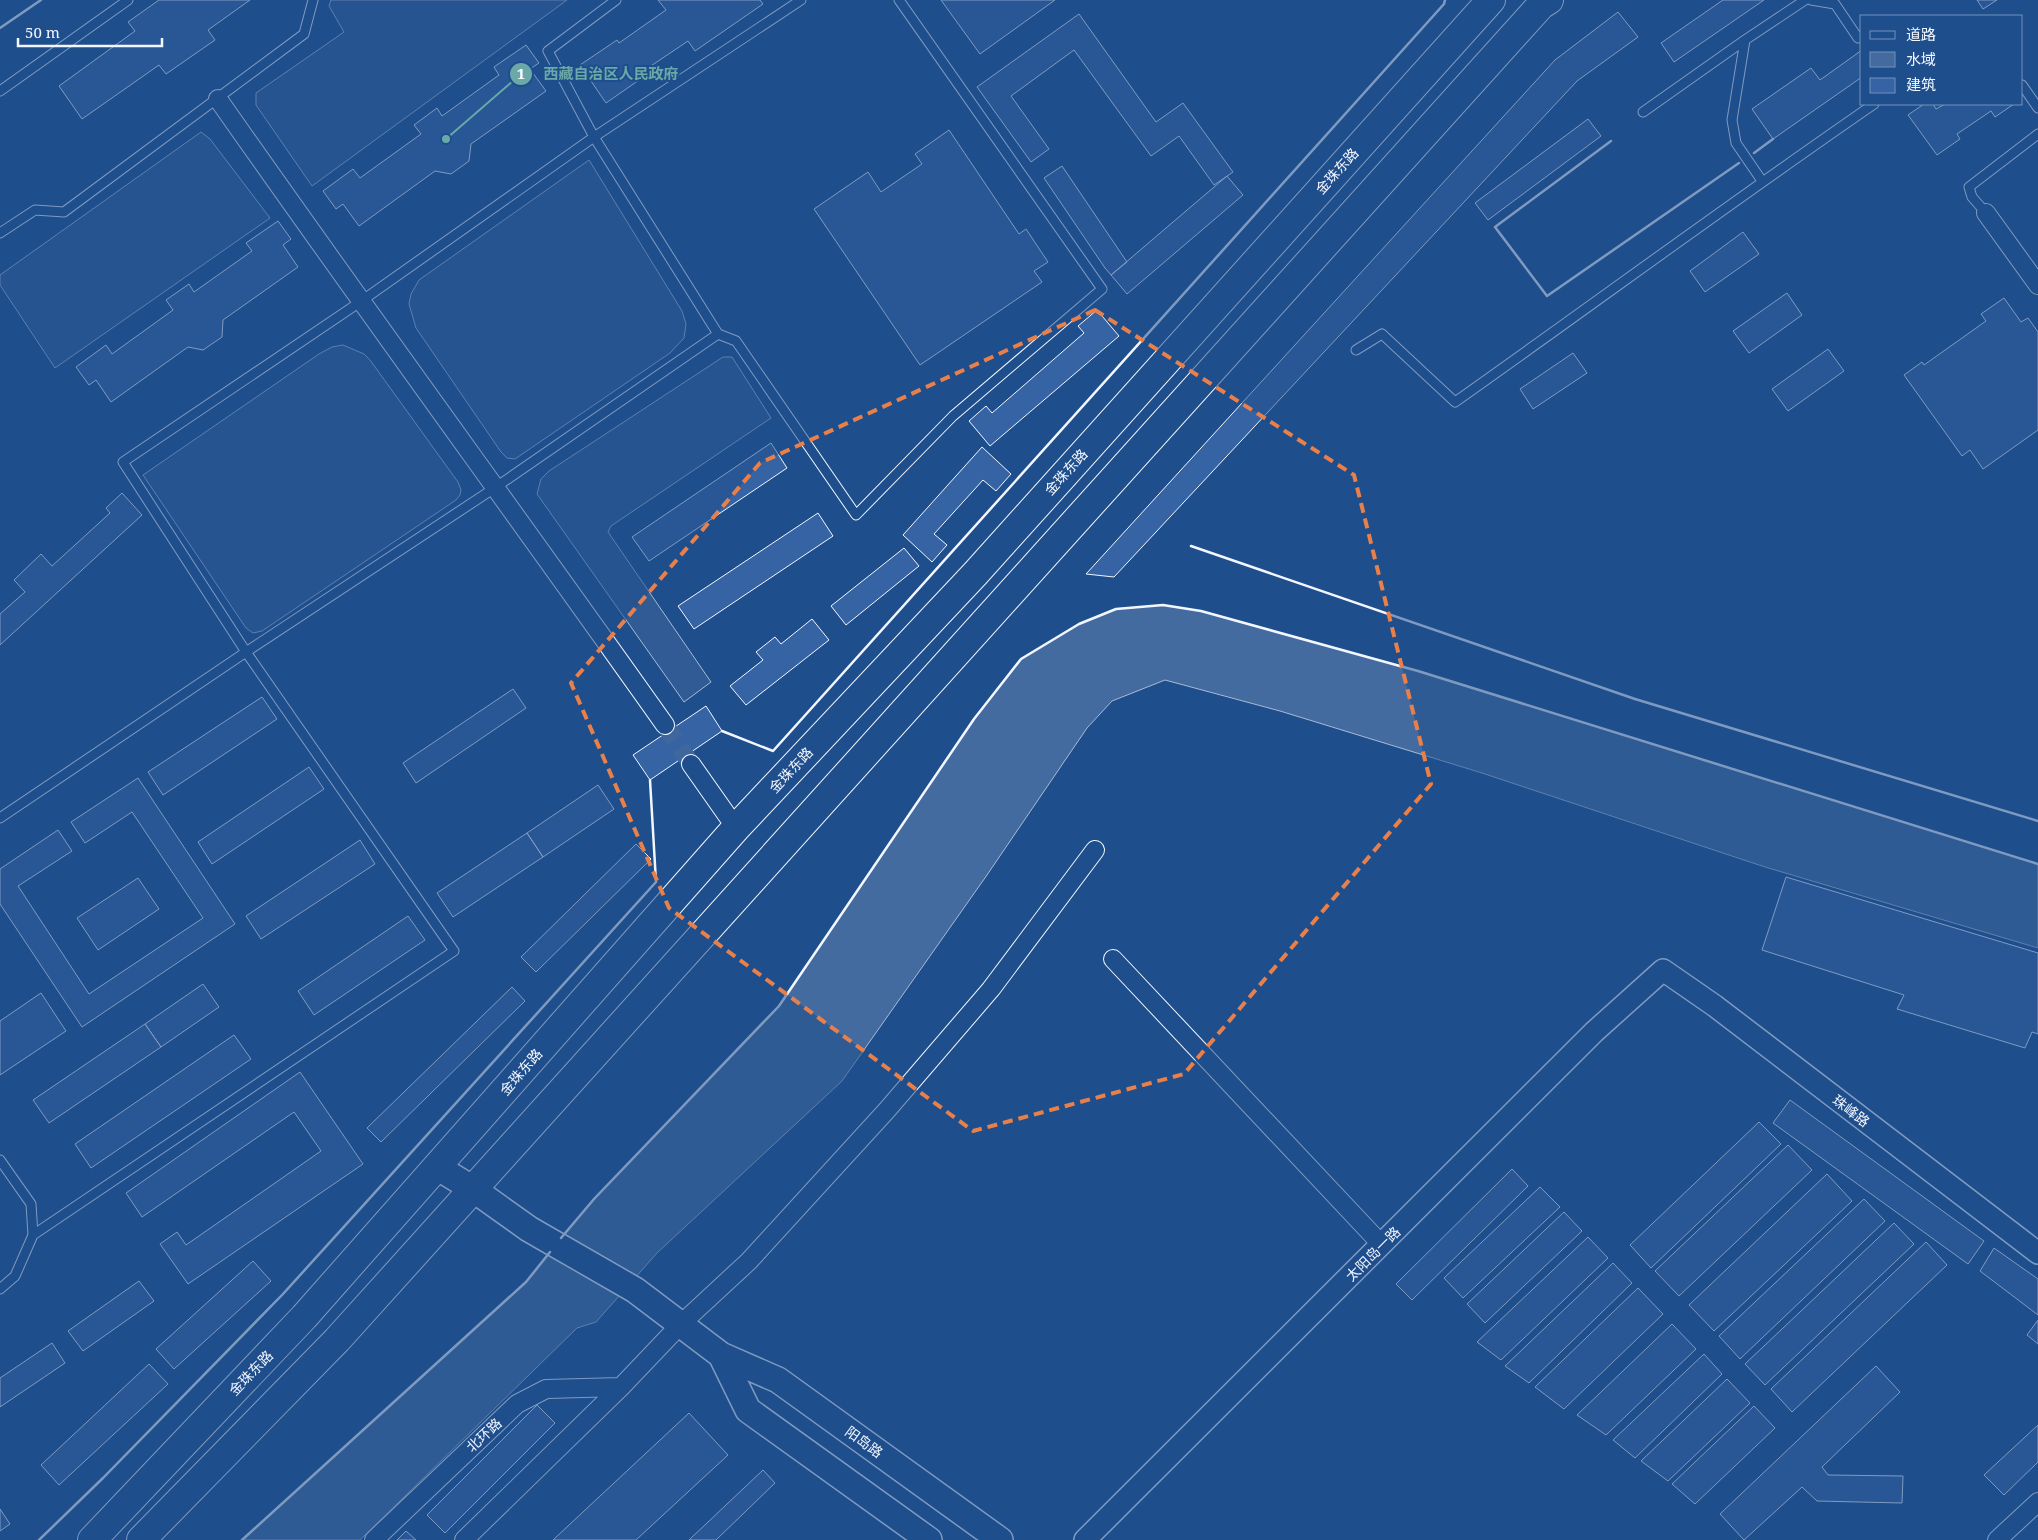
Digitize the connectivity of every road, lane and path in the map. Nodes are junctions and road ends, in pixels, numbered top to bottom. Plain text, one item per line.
1 (128, 0) edge
2 (313, 0) edge
3 (616, 0) edge
4 (801, 0) edge
5 (899, 0) edge
6 (1491, 0) edge
7 (1805, 0) edge
8 (1811, 0) edge
9 (1542, 2) edge
10 (1858, 38) dead end
11 (1745, 40) junction
12 (2023, 86) edge
13 (0, 91) edge
14 (218, 99) junction
15 (1873, 105) edge
16 (2038, 108) edge
17 (1643, 112) dead end
18 (2038, 134) edge
19 (594, 137) junction
20 (1762, 180) junction
21 (1986, 214) joint
22 (0, 233) edge
23 (2038, 285) edge
24 (360, 302) junction
25 (718, 334) junction
26 (1356, 350) dead end
27 (496, 487) junction
28 (246, 652) junction
29 (666, 725) tunnel mouth
30 (691, 764) tunnel mouth
31 (0, 818) edge
32 (736, 828) junction
33 (1095, 850) dead end
34 (1113, 959) dead end
35 (1663, 970) joint
36 (0, 1160) edge
37 (437, 1167) junction
38 (473, 1189) junction
39 (32, 1236) junction
40 (1382, 1245) junction
41 (2038, 1253) edge
42 (0, 1290) edge
43 (681, 1324) junction
44 (721, 1355) junction
45 (621, 1387) junction
46 (2038, 1502) edge
47 (92, 1540) edge
48 (141, 1540) edge
49 (374, 1540) edge
50 (464, 1540) edge
51 (929, 1540) edge
52 (1000, 1540) edge
53 (1085, 1540) edge
54 (1997, 1540) edge

1 - 13 lane
2 - 14 lane
3 - 19 lane
4 - 19 lane
5 - 25 lane
6 - 32 highway, 金珠东路
7 - 11 lane
8 - 10 lane
9 - 38 highway
11 - 17 lane
11 - 20 lane
12 - 16 lane
14 - 22 lane
14 - 24 street
15 - 20 lane
18 - 21 lane
19 - 24 lane
19 - 25 lane
20 - 26 lane
21 - 23 street
24 - 27 street
24 - 28 lane
25 - 27 lane
27 - 28 lane
27 - 29 street
28 - 31 lane
28 - 39 lane
30 - 32 street
32 - 37 highway, 金珠东路
33 - 43 street
34 - 40 street
35 - 40 street, 太阳岛一路
35 - 41 street, 珠峰路
36 - 39 lane
37 - 38 main road, 阳岛路
37 - 47 highway, 金珠东路
38 - 43 main road, 阳岛路
38 - 48 highway
39 - 42 lane
40 - 53 street, 太阳岛一路
43 - 44 main road, 阳岛路
43 - 45 street
44 - 51 main road, 阳岛路
44 - 52 main road, 阳岛路
45 - 49 street, 北环路
45 - 50 street
46 - 54 street

